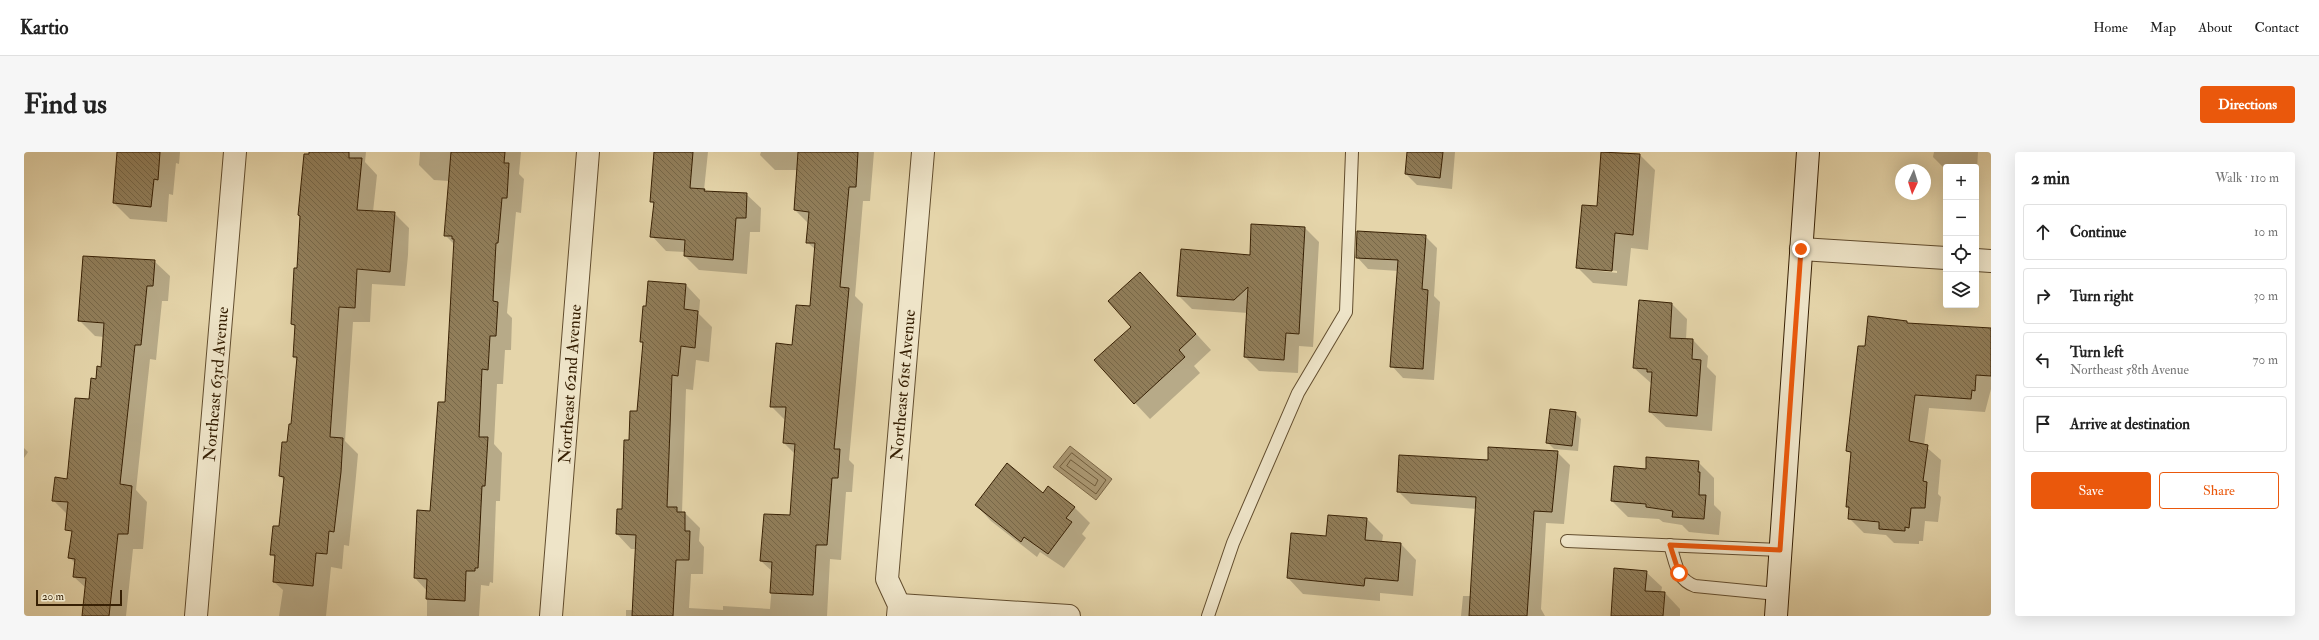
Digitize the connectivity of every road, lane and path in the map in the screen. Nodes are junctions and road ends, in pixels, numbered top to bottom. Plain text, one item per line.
1 (235, 152) edge
2 (588, 152) edge
3 (923, 152) edge
4 (1352, 152) edge
5 (1808, 152) edge
6 (1801, 249) junction
7 (1943, 258) edge
8 (1979, 260) edge
9 (1991, 261) edge
10 (1567, 541) dead end
11 (1670, 545) junction
12 (1780, 550) junction
13 (1777, 594) junction
14 (899, 610) edge
15 (196, 616) edge
16 (551, 616) edge
17 (1069, 616) edge
18 (1208, 616) edge
19 (1776, 616) edge

1 - 15 street, Northeast 63rd Avenue
2 - 16 street, Northeast 62nd Avenue
3 - 14 street, Northeast 61st Avenue
4 - 18 lane
5 - 6 street
6 - 7 street
6 - 12 street
8 - 9 street
10 - 11 lane
11 - 12 lane
11 - 13 lane
12 - 13 street
13 - 19 street
14 - 17 street

